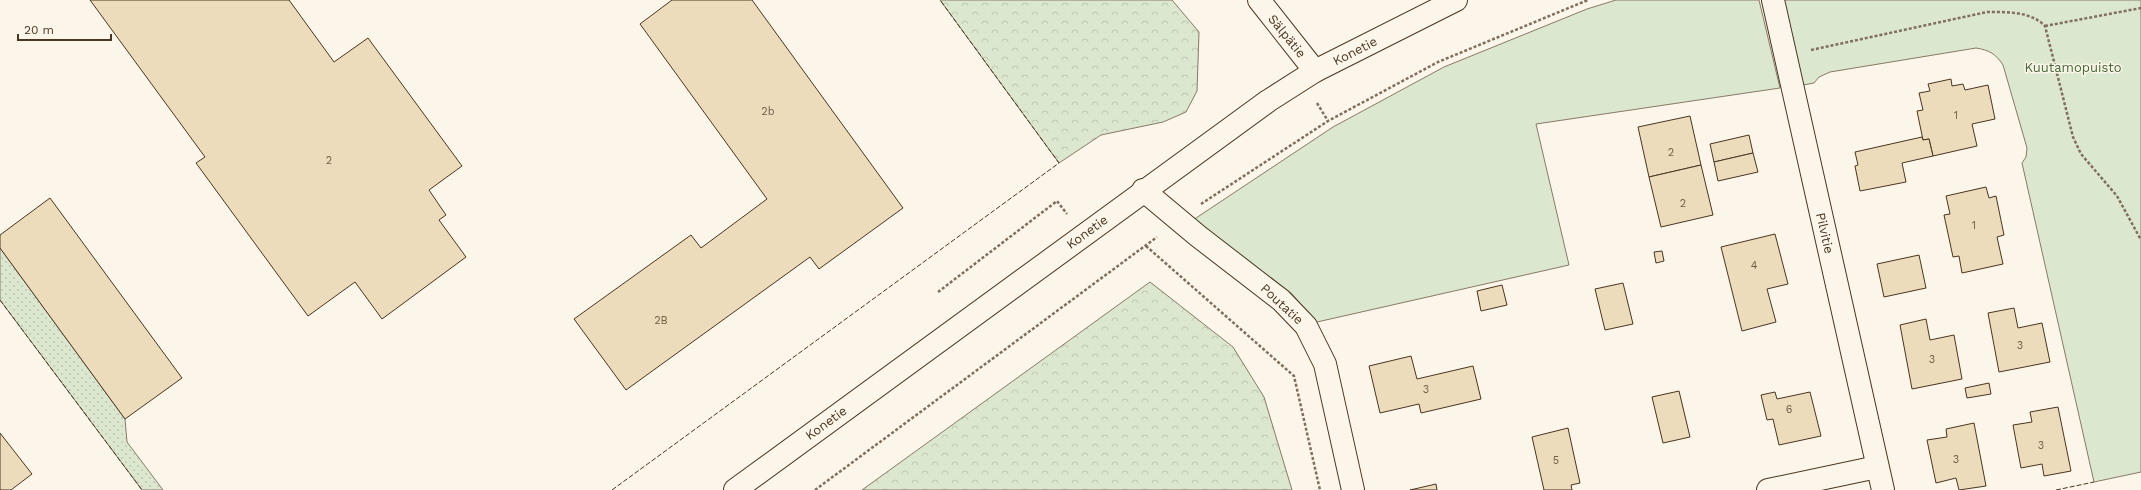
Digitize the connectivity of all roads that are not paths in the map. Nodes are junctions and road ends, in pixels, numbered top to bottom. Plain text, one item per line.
1 (1259, 0) edge
2 (1456, 0) edge
3 (1773, 0) edge
4 (1316, 71) junction
5 (1143, 190) junction
6 (1877, 467) junction
7 (735, 490) edge
8 (1353, 490) edge
9 (1768, 490) edge
10 (1882, 490) edge

1 - 4 street, Sälpätie
2 - 4 street, Konetie
3 - 6 street, Pilvitie
4 - 5 street, Konetie
5 - 7 street, Konetie
5 - 8 street, Poutatie
6 - 9 street
6 - 10 street, Pilvitie

